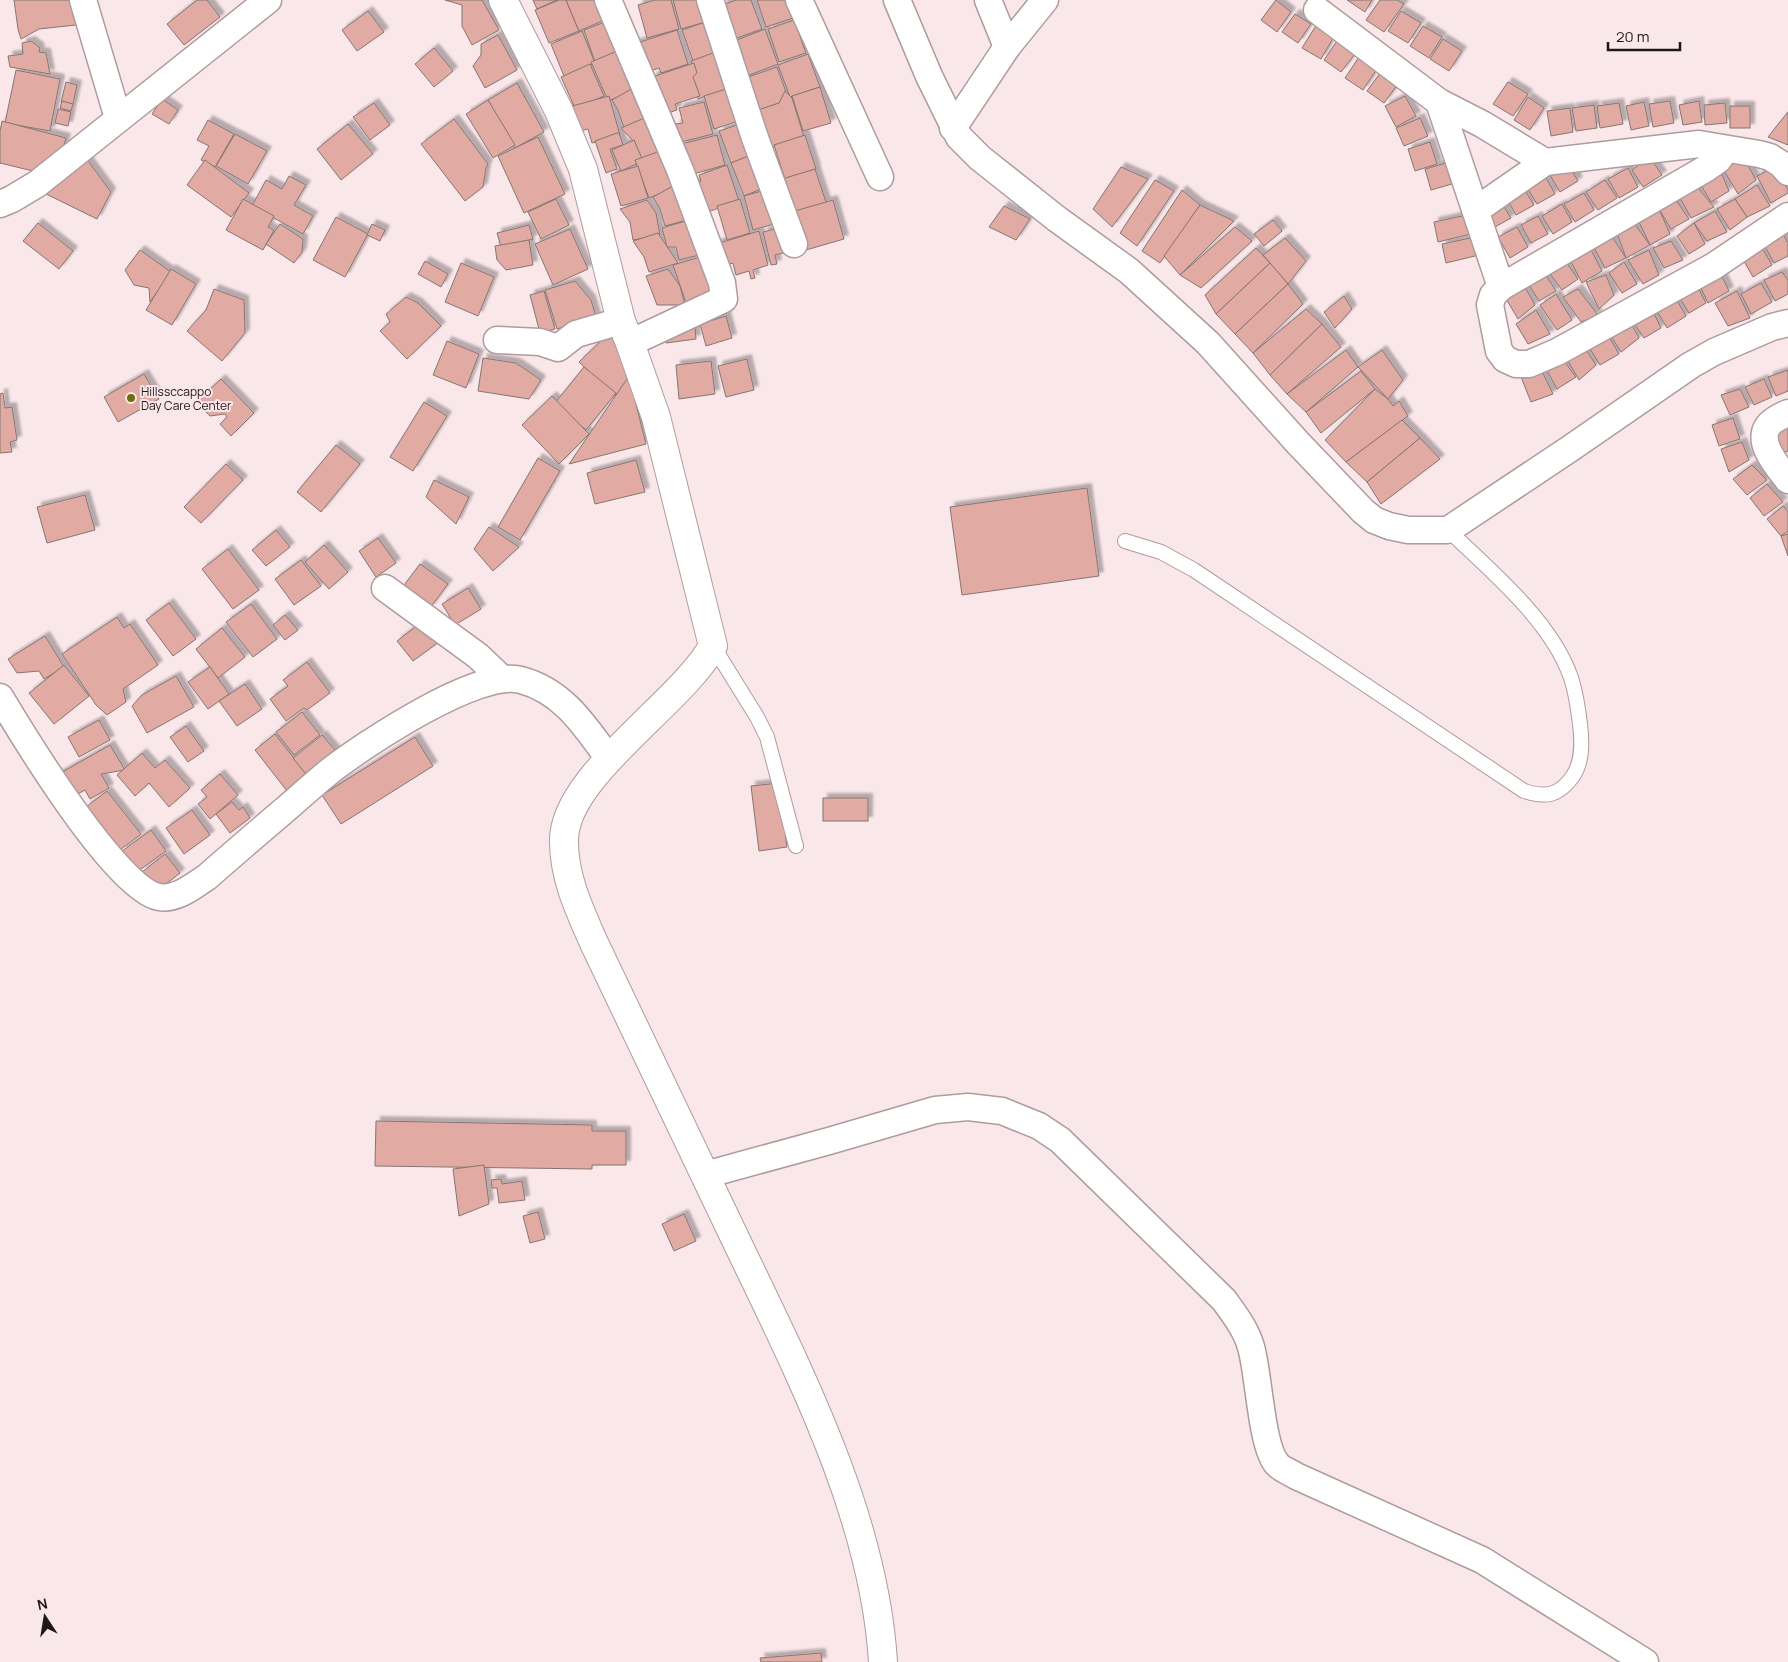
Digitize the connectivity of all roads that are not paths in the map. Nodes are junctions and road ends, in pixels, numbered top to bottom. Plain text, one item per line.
1 (84, 0) edge
2 (268, 0) edge
3 (503, 0) edge
4 (608, 0) edge
5 (710, 0) edge
6 (799, 0) edge
7 (897, 0) edge
8 (988, 0) edge
9 (1045, 0) edge
10 (1317, 10) dead end
11 (1007, 47) junction
12 (1439, 102) junction
13 (118, 118) junction
14 (953, 128) junction
15 (1726, 149) junction
16 (1545, 162) junction
17 (1788, 172) edge
18 (880, 177) dead end
19 (0, 204) edge
20 (1476, 210) junction
21 (1788, 216) edge
22 (794, 244) dead end
23 (1501, 287) junction
24 (1788, 323) edge
25 (625, 332) junction
26 (497, 340) dead end
27 (1788, 413) edge
28 (1788, 480) edge
29 (1448, 530) junction
30 (1124, 541) dead end
31 (385, 588) dead end
32 (712, 646) junction
33 (501, 678) junction
34 (0, 697) edge
35 (609, 759) junction
36 (796, 846) dead end
37 (705, 1175) junction
38 (883, 1662) edge
39 (1645, 1662) edge

1 - 13 street
2 - 13 street
3 - 25 street
4 - 25 street
5 - 22 street
6 - 18 street
7 - 14 street
8 - 11 street
9 - 11 street
10 - 12 street
11 - 14 street
12 - 16 street
12 - 20 street
13 - 19 street
14 - 29 street
15 - 16 street
15 - 17 street
15 - 23 street
16 - 20 street
20 - 23 street
21 - 23 street
24 - 29 street
25 - 26 street
25 - 32 street
27 - 28 street
29 - 30 lane
31 - 33 street
32 - 35 street
32 - 36 lane
33 - 34 street
33 - 35 street
35 - 37 street
37 - 38 street
37 - 39 street

